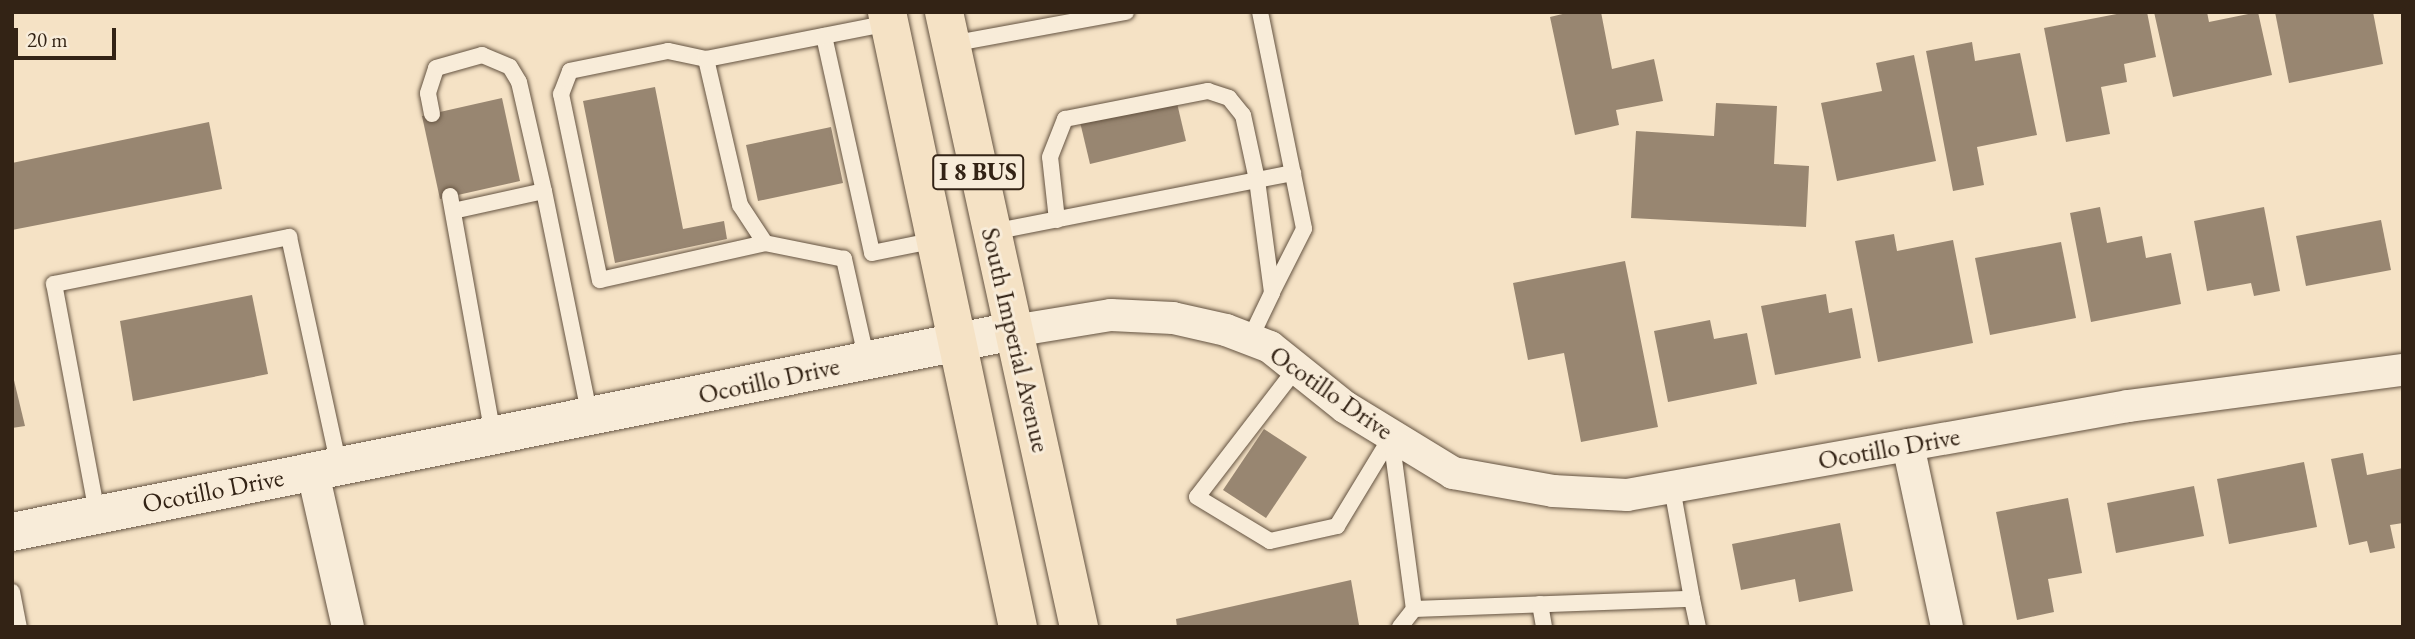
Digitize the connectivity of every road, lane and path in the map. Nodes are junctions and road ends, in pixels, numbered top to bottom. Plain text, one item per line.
1 (1123, 12) edge
2 (1260, 12) edge
3 (889, 18) edge
4 (948, 28) edge
5 (824, 36) junction
6 (706, 59) junction
7 (432, 114) dead end
8 (1293, 173) junction
9 (1257, 180) junction
10 (544, 191) junction
11 (1058, 220) junction
12 (992, 232) junction
13 (936, 240) junction
14 (765, 243) junction
15 (872, 253) junction
16 (844, 260) junction
17 (1272, 293) junction
18 (1013, 331) junction
19 (1250, 339) junction
20 (958, 342) junction
21 (867, 361) junction
22 (1298, 366) junction
23 (2403, 370) edge
24 (590, 417) junction
25 (1391, 437) junction
26 (493, 438) junction
27 (1908, 445) junction
28 (326, 470) junction
29 (1672, 488) junction
30 (97, 513) junction
31 (12, 532) edge
32 (12, 592) edge
33 (1692, 599) junction
34 (1540, 604) junction
35 (1414, 609) junction
36 (19, 627) edge
37 (348, 627) edge
38 (1018, 627) edge
39 (1079, 627) edge
40 (1400, 627) edge
41 (1544, 627) edge
42 (1698, 627) edge
43 (1947, 627) edge

1 - 4 lane
2 - 8 lane
3 - 5 lane
3 - 13 highway, South Imperial Avenue / I 8 BUS
4 - 12 highway, South Imperial Avenue / I 8 BUS
5 - 6 lane
5 - 15 lane
6 - 14 lane
6 - 14 lane
7 - 10 lane
8 - 9 lane
8 - 17 lane
9 - 11 lane
9 - 11 lane
9 - 17 lane
10 - 24 lane
10 - 26 lane
11 - 12 lane
12 - 18 highway, South Imperial Avenue / I 8 BUS
13 - 15 lane
13 - 20 highway, South Imperial Avenue / I 8 BUS
14 - 16 lane
15 - 16 lane
16 - 21 lane
17 - 19 lane
18 - 19 street, Ocotillo Drive
18 - 20 street, Ocotillo Drive
18 - 39 highway, South Imperial Avenue / I 8 BUS
19 - 22 street, Ocotillo Drive
20 - 21 street, Ocotillo Drive
20 - 38 highway, South Imperial Avenue / I 8 BUS
21 - 24 street, Ocotillo Drive
22 - 25 street, Ocotillo Drive
22 - 25 lane
23 - 27 street, Ocotillo Drive
24 - 26 street, Ocotillo Drive
25 - 29 street, Ocotillo Drive
25 - 35 lane
26 - 28 street, Ocotillo Drive
27 - 29 street, Ocotillo Drive
27 - 43 street
28 - 30 street, Ocotillo Drive
28 - 30 lane
28 - 37 street
29 - 33 lane
30 - 31 street, Ocotillo Drive
32 - 36 lane
33 - 34 lane
33 - 42 lane
34 - 35 lane
34 - 41 lane
35 - 40 lane

